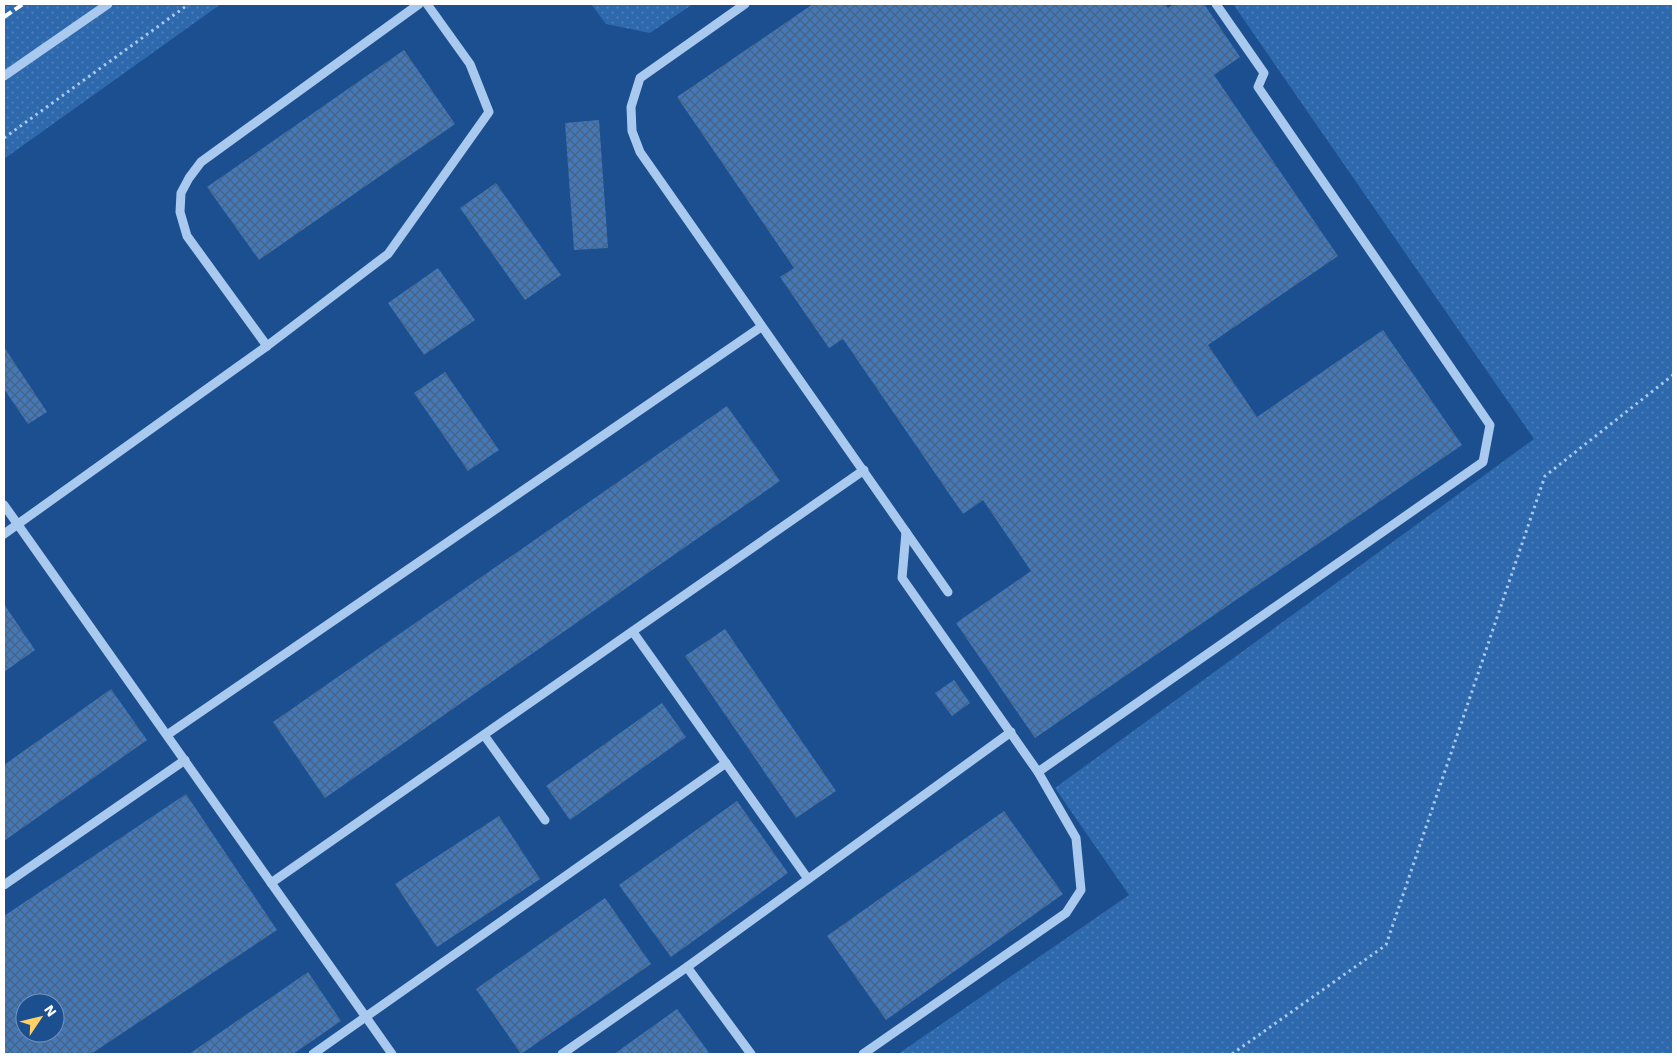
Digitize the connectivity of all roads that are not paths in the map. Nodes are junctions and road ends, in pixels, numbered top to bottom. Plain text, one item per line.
1 (108, 4) edge
2 (419, 4) edge
3 (426, 4) edge
4 (745, 4) edge
5 (1216, 4) edge
6 (4, 76) edge
7 (761, 327) junction
8 (267, 346) junction
9 (864, 470) junction
10 (4, 505) edge
11 (18, 525) junction
12 (906, 532) junction
13 (4, 534) edge
14 (948, 592) dead end
15 (633, 632) junction
16 (1011, 732) junction
17 (167, 735) junction
18 (484, 735) junction
19 (185, 760) junction
20 (726, 763) junction
21 (1038, 772) junction
22 (545, 820) dead end
23 (808, 879) junction
24 (271, 882) junction
25 (4, 885) edge
26 (687, 967) junction
27 (366, 1017) junction
28 (313, 1054) edge
29 (392, 1054) edge
30 (562, 1054) edge
31 (751, 1054) edge
32 (864, 1054) edge

1 - 6 street
2 - 8 street
3 - 8 street
4 - 7 street
5 - 21 street
7 - 9 street
7 - 17 street
8 - 11 street
9 - 12 street
9 - 15 street
10 - 11 street
11 - 13 street
11 - 17 street
12 - 14 street
12 - 16 street
15 - 18 street
15 - 20 street
16 - 21 street
16 - 23 street
17 - 19 street
18 - 22 street
18 - 24 street
19 - 24 street
19 - 25 street
20 - 23 street
20 - 27 street
21 - 32 street
23 - 26 street
24 - 27 street
26 - 30 street
26 - 31 street
27 - 28 street
27 - 29 street

